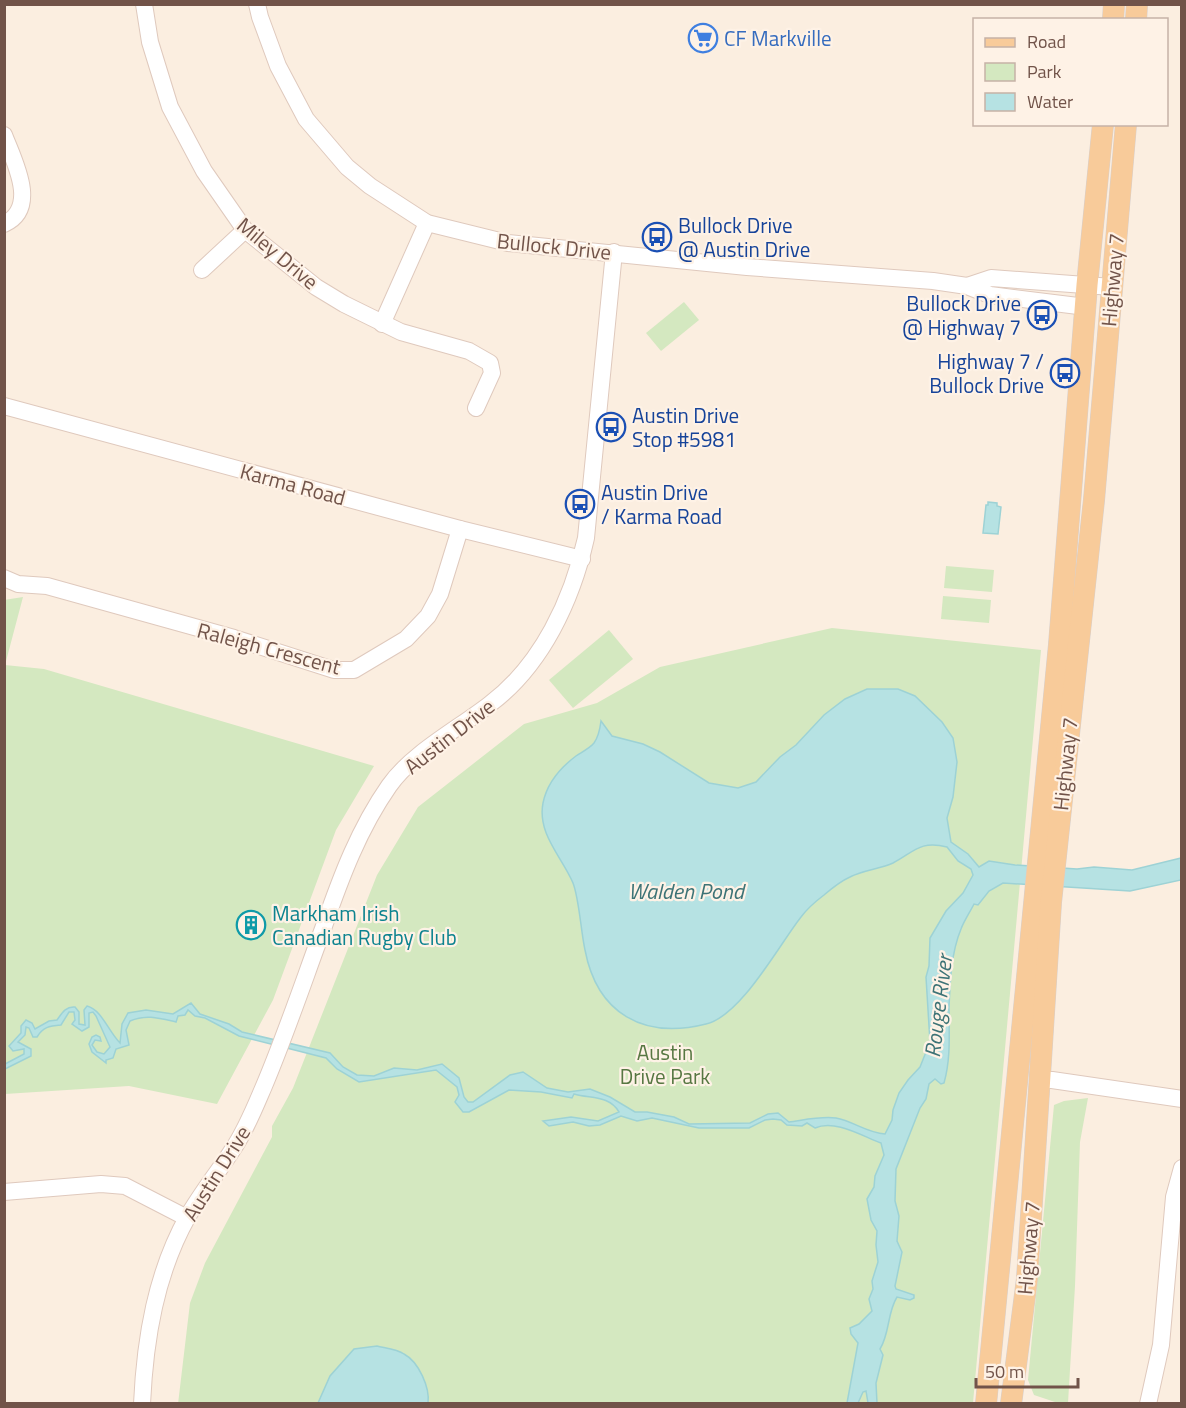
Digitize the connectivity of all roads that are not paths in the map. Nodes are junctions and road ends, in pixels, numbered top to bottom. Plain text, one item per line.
1 (144, 4) edge
2 (257, 4) edge
3 (1103, 126) edge
4 (1126, 126) edge
5 (4, 135) edge
6 (428, 223) junction
7 (4, 224) edge
8 (245, 230) junction
9 (614, 252) junction
10 (202, 270) dead end
11 (1087, 285) junction
12 (967, 286) junction
13 (1112, 287) junction
14 (1086, 307) junction
15 (382, 324) junction
16 (4, 406) edge
17 (476, 408) dead end
18 (460, 529) junction
19 (582, 559) junction
20 (4, 578) edge
21 (1049, 831) junction
22 (1043, 901) junction
23 (1040, 1080) junction
24 (1182, 1099) edge
25 (1182, 1168) edge
26 (4, 1192) edge
27 (187, 1218) junction
28 (989, 1403) edge
29 (142, 1404) edge
30 (1011, 1404) edge
31 (1148, 1404) edge

1 - 8 street, Miley Drive
2 - 6 street, Bullock Drive
3 - 11 main road, Highway 7
4 - 13 main road, Highway 7
5 - 7 street
6 - 9 street, Bullock Drive
6 - 15 street
8 - 10 street
8 - 15 street, Miley Drive
9 - 12 street, Bullock Drive
9 - 19 street, Austin Drive
11 - 12 street, Bullock Drive
11 - 13 street, Bullock Drive
11 - 14 main road, Highway 7
12 - 14 street, Bullock Drive
13 - 21 main road, Highway 7
14 - 21 main road, Highway 7
15 - 17 street, Miley Drive
16 - 18 street, Karma Road
18 - 19 street, Karma Road
18 - 20 street, Raleigh Crescent
19 - 27 street, Austin Drive
21 - 22 main road, Highway 7
22 - 23 main road, Highway 7
22 - 28 main road, Highway 7
23 - 24 street
23 - 30 main road, Highway 7
25 - 31 street
26 - 27 street
27 - 29 street, Austin Drive

